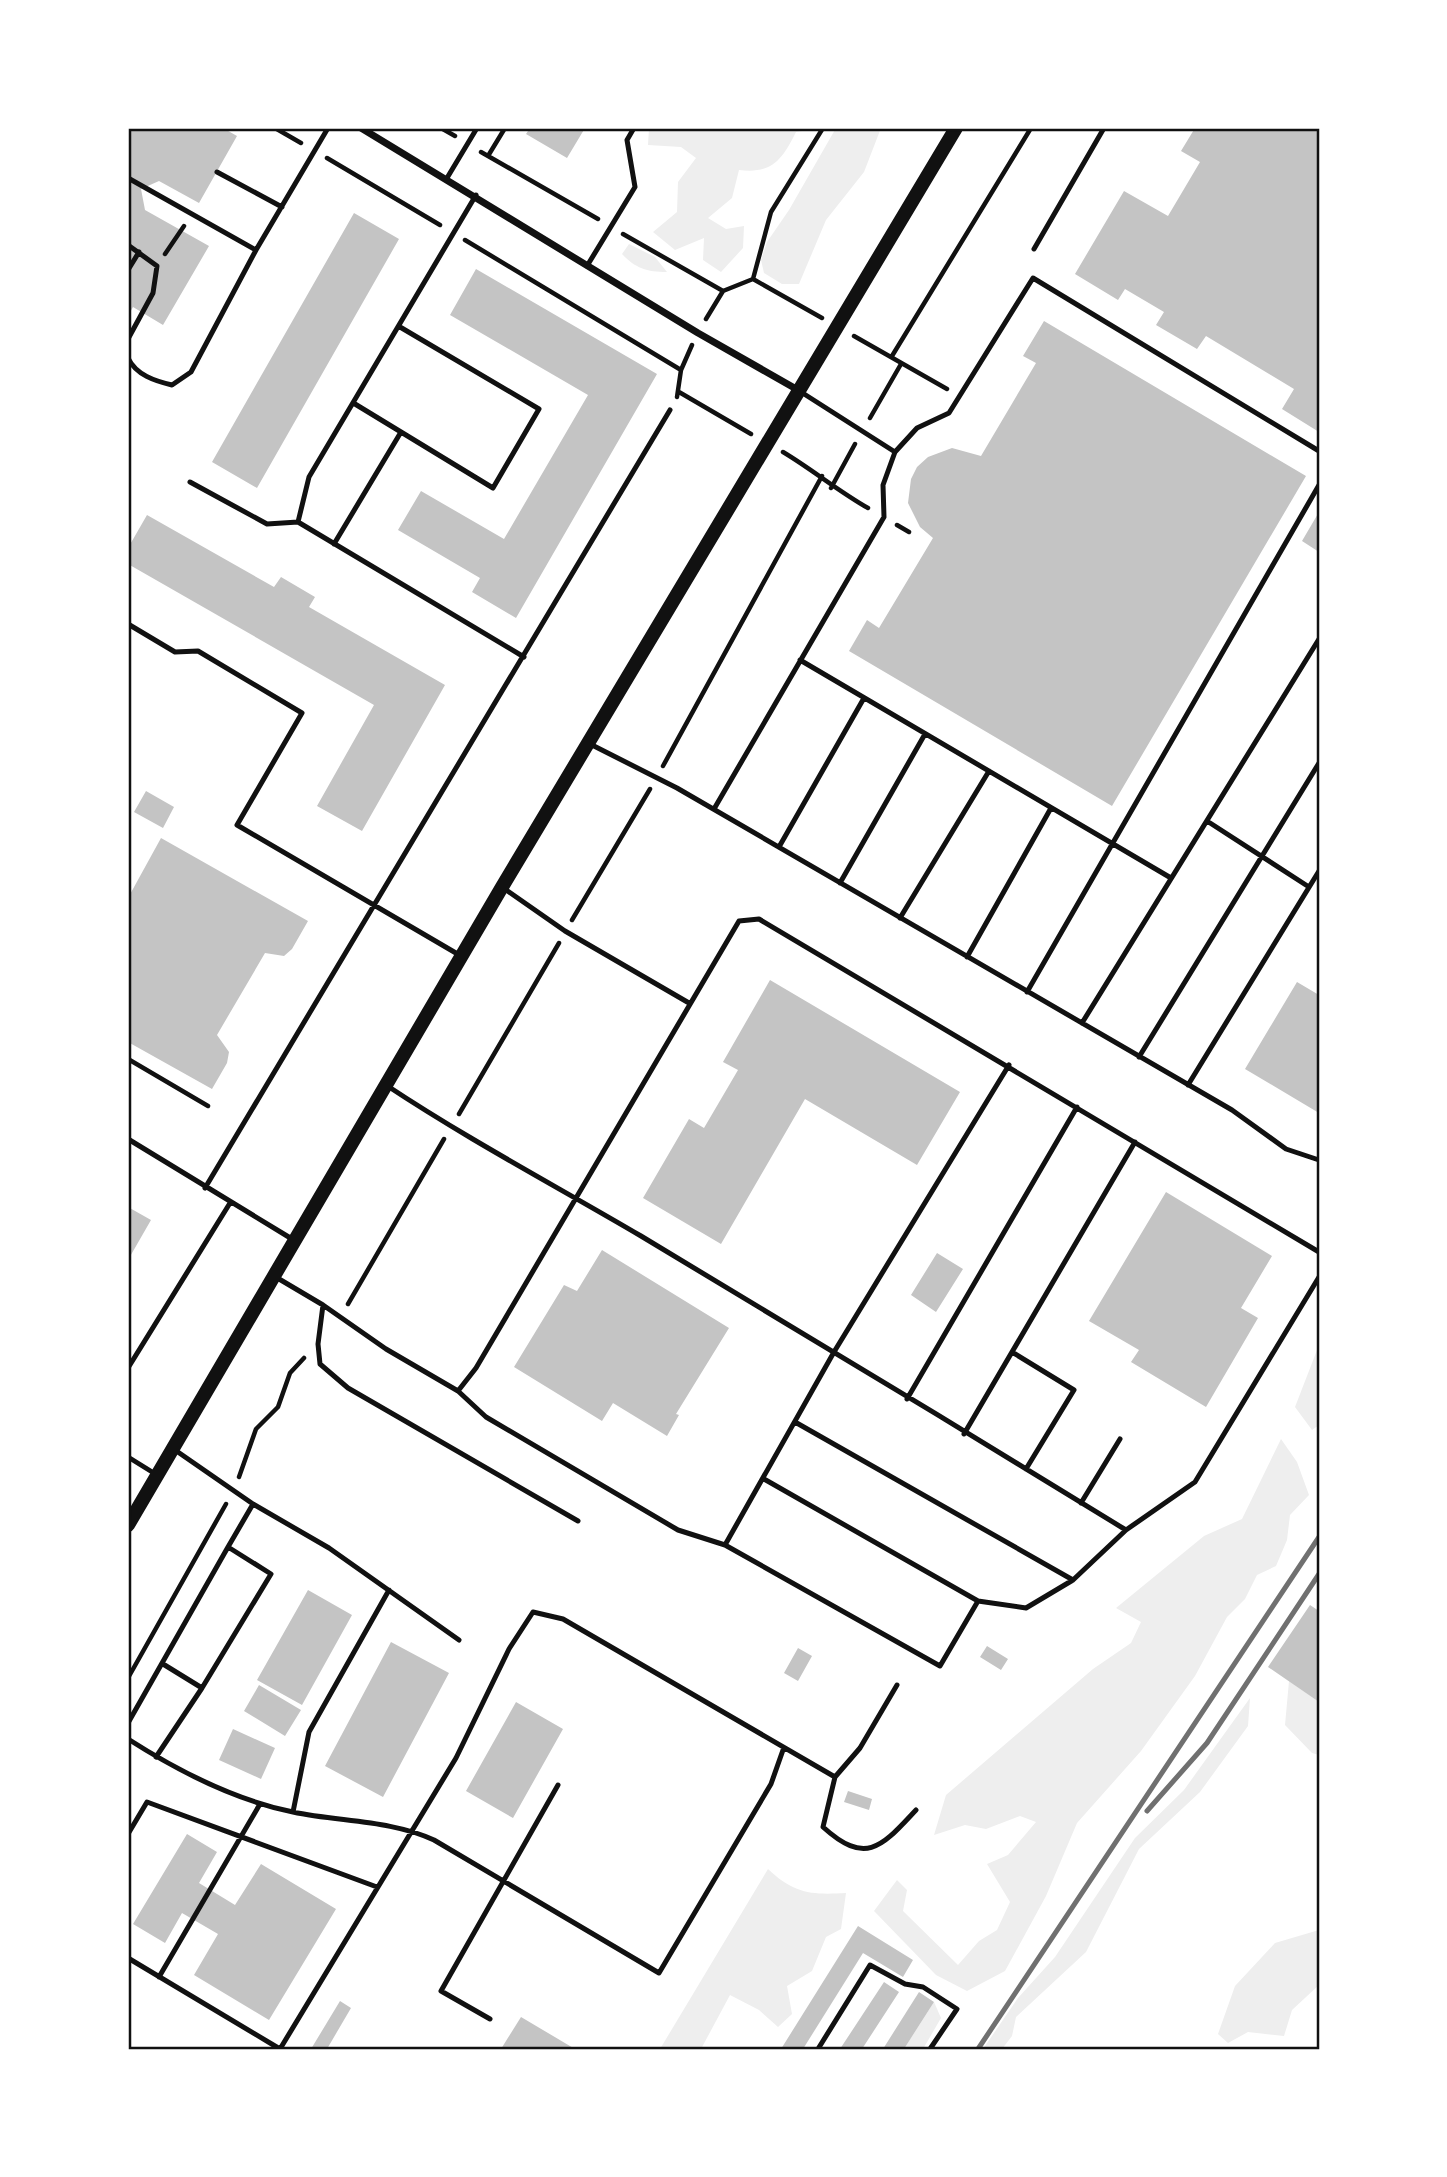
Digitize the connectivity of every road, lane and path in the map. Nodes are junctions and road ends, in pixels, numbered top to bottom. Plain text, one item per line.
1 (275, 128) edge
2 (328, 128) edge
3 (361, 128) edge
4 (441, 128) edge
5 (477, 128) edge
6 (505, 128) edge
7 (634, 128) edge
8 (823, 128) edge
9 (956, 128) edge
10 (1031, 128) edge
11 (1104, 128) edge
12 (467, 144) junction
13 (315, 151) junction
14 (488, 156) junction
15 (217, 172) dead end
16 (128, 178) edge
17 (447, 178) junction
18 (476, 195) junction
19 (282, 207) junction
20 (611, 227) junction
21 (453, 233) junction
22 (173, 242) dead end
23 (128, 245) edge
24 (1034, 249) dead end
25 (256, 250) junction
26 (139, 252) junction
27 (166, 252) dead end
28 (587, 266) junction
29 (128, 270) edge
30 (723, 291) junction
31 (400, 327) junction
32 (698, 333) junction
33 (128, 339) edge
34 (891, 356) dead end
35 (128, 358) edge
36 (681, 370) junction
37 (798, 390) junction
38 (679, 392) junction
39 (355, 404) junction
40 (670, 410) joint
41 (401, 432) junction
42 (766, 443) junction
43 (1319, 451) edge
44 (895, 452) junction
45 (822, 476) junction
46 (190, 482) dead end
47 (1319, 485) edge
48 (884, 517) junction
49 (298, 522) junction
50 (909, 532) dead end
51 (334, 544) junction
52 (128, 624) edge
53 (1319, 639) edge
54 (524, 657) junction
55 (800, 660) junction
56 (864, 698) junction
57 (925, 734) junction
58 (590, 744) junction
59 (1319, 763) edge
60 (989, 771) junction
61 (656, 779) junction
62 (1051, 808) junction
63 (714, 810) junction
64 (1207, 821) junction
65 (1113, 844) junction
66 (779, 847) junction
67 (1262, 856) junction
68 (1319, 871) edge
69 (1171, 878) junction
70 (840, 883) junction
71 (502, 887) junction
72 (1309, 887) junction
73 (374, 907) junction
74 (900, 918) junction
75 (565, 931) junction
76 (461, 956) junction
77 (967, 957) junction
78 (1027, 992) junction
79 (689, 1003) junction
80 (1082, 1024) junction
81 (1139, 1056) junction
82 (128, 1059) edge
83 (1009, 1065) junction
84 (386, 1085) junction
85 (1188, 1085) junction
86 (208, 1106) dead end
87 (1077, 1107) junction
88 (451, 1128) junction
89 (128, 1139) edge
90 (1135, 1142) junction
91 (1319, 1160) edge
92 (205, 1188) junction
93 (576, 1198) junction
94 (230, 1203) junction
95 (295, 1241) junction
96 (1319, 1252) edge
97 (274, 1276) junction
98 (1319, 1276) edge
99 (323, 1305) junction
100 (340, 1319) junction
101 (318, 1344) junction
102 (834, 1352) junction
103 (1012, 1352) junction
104 (128, 1368) edge
105 (458, 1391) junction
106 (907, 1399) junction
107 (795, 1422) junction
108 (964, 1434) junction
109 (1120, 1439) dead end
110 (173, 1448) junction
111 (128, 1457) edge
112 (1026, 1469) junction
113 (157, 1475) junction
114 (764, 1479) junction
115 (234, 1490) junction
116 (1081, 1503) junction
117 (253, 1504) junction
118 (578, 1521) dead end
119 (128, 1525) edge
120 (1126, 1530) junction
121 (725, 1545) junction
122 (228, 1548) junction
123 (1073, 1580) junction
124 (389, 1590) junction
125 (978, 1601) junction
126 (459, 1640) dead end
127 (163, 1664) junction
128 (128, 1678) edge
129 (897, 1685) dead end
130 (202, 1688) junction
131 (128, 1723) edge
132 (128, 1739) edge
133 (783, 1749) junction
134 (156, 1757) junction
135 (835, 1777) junction
136 (558, 1785) dead end
137 (260, 1804) junction
138 (916, 1810) dead end
139 (293, 1812) junction
140 (413, 1830) junction
141 (128, 1834) edge
142 (243, 1835) junction
143 (503, 1881) junction
144 (377, 1887) junction
145 (128, 1958) edge
146 (159, 1977) junction
147 (490, 2019) dead end
148 (818, 2049) edge
149 (930, 2049) edge

1 - 13 path
2 - 13 lane
3 - 17 street
4 - 12 path
5 - 12 lane
6 - 14 path
7 - 20 lane
8 - 30 path
9 - 37 main road
10 - 34 path
11 - 24 lane
12 - 14 path
12 - 17 lane
13 - 19 lane
13 - 21 path
14 - 20 path
15 - 19 lane
16 - 25 lane
17 - 18 street
18 - 21 lane
18 - 28 street
19 - 25 lane
20 - 28 lane
20 - 30 path
21 - 31 lane
21 - 36 path
22 - 27 path
23 - 26 lane
25 - 35 lane
26 - 29 lane
26 - 33 lane
28 - 32 street
30 - 32 path
31 - 39 lane
31 - 41 lane
32 - 36 path
32 - 37 street
36 - 38 path
37 - 42 main road
37 - 44 lane
38 - 40 path
38 - 42 path
39 - 41 lane
39 - 49 lane
40 - 54 lane
41 - 51 lane
42 - 45 path
42 - 58 main road
43 - 44 lane
44 - 48 lane
45 - 48 path
45 - 61 path
46 - 49 lane
47 - 65 lane
48 - 50 path
48 - 55 lane
49 - 51 lane
51 - 54 lane
52 - 73 lane
53 - 64 lane
54 - 73 lane
55 - 56 lane
55 - 63 lane
56 - 57 lane
56 - 66 lane
57 - 60 lane
57 - 70 lane
58 - 61 lane
58 - 71 main road
59 - 67 lane
60 - 62 lane
60 - 74 lane
61 - 63 lane
61 - 75 path
62 - 65 lane
62 - 77 lane
63 - 66 lane
64 - 67 lane
64 - 69 lane
65 - 69 lane
65 - 78 lane
66 - 70 lane
67 - 72 lane
67 - 81 lane
68 - 72 lane
69 - 80 lane
70 - 74 lane
71 - 75 lane
71 - 76 main road
72 - 85 lane
73 - 76 lane
73 - 92 lane
74 - 77 lane
75 - 79 lane
75 - 88 path
76 - 84 main road
77 - 78 lane
78 - 80 lane
79 - 83 lane
79 - 93 lane
80 - 81 lane
81 - 85 lane
82 - 86 path
83 - 87 lane
83 - 102 lane
84 - 88 lane
84 - 95 main road
85 - 91 lane
87 - 90 lane
87 - 106 lane
88 - 93 lane
88 - 100 path
89 - 92 lane
90 - 96 lane
90 - 103 lane
92 - 94 lane
93 - 102 lane
93 - 105 lane
94 - 95 lane
94 - 104 lane
95 - 97 main road
97 - 99 lane
97 - 110 main road
98 - 120 lane
99 - 100 lane
99 - 101 lane
100 - 105 lane
101 - 115 path
101 - 118 lane
102 - 106 lane
102 - 107 lane
103 - 108 lane
103 - 112 lane
105 - 121 lane
106 - 108 lane
107 - 114 lane
107 - 123 lane
108 - 112 lane
109 - 116 lane
110 - 113 main road
110 - 115 lane
111 - 113 lane
112 - 116 lane
113 - 119 main road
114 - 121 lane
114 - 125 lane
115 - 117 lane
115 - 128 path
116 - 120 lane
117 - 122 lane
117 - 124 lane
120 - 123 lane
121 - 125 lane
122 - 127 lane
122 - 130 lane
123 - 125 lane
124 - 126 lane
124 - 139 lane
127 - 130 lane
127 - 131 lane
129 - 135 lane
130 - 134 lane
132 - 134 lane
133 - 135 lane
133 - 140 lane
133 - 143 lane
134 - 137 lane
135 - 138 lane
136 - 143 lane
137 - 139 lane
137 - 142 lane
139 - 140 lane
140 - 143 lane
140 - 144 lane
141 - 142 lane
142 - 144 lane
142 - 146 lane
143 - 147 lane
144 - 146 lane
145 - 146 lane
148 - 149 lane

